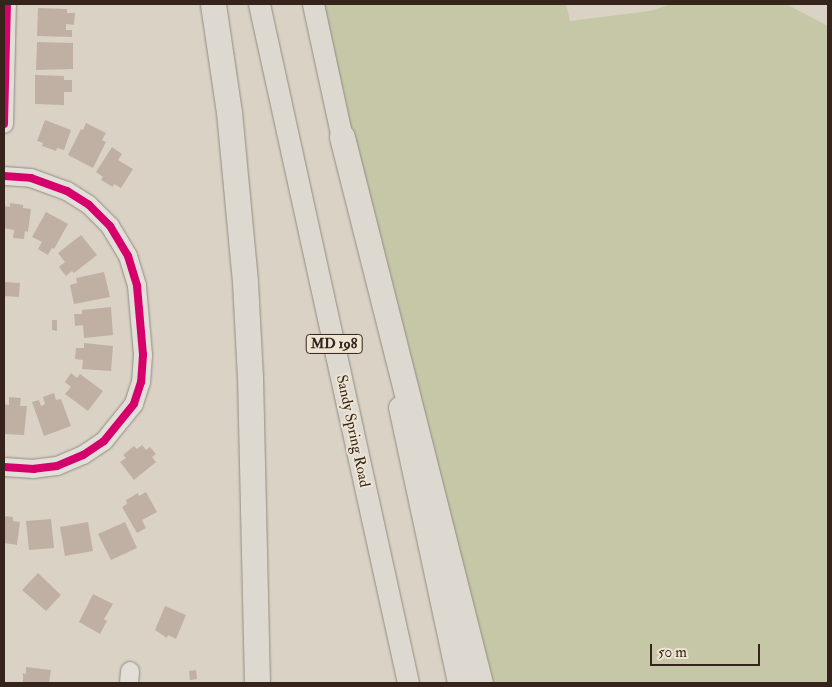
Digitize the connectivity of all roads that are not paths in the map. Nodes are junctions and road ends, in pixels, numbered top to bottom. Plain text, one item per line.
1 (7, 4) edge
2 (213, 4) edge
3 (259, 4) edge
4 (313, 4) edge
5 (4, 124) edge
6 (342, 137) junction
7 (4, 176) edge
8 (4, 467) edge
9 (259, 683) edge
10 (408, 683) edge
11 (458, 683) edge
12 (480, 683) edge

1 - 5 street
2 - 9 highway
3 - 10 main road, Sandy Spring Road / MD 198
4 - 6 main road, MD 198
6 - 11 main road, MD 198
6 - 12 highway
7 - 8 street

